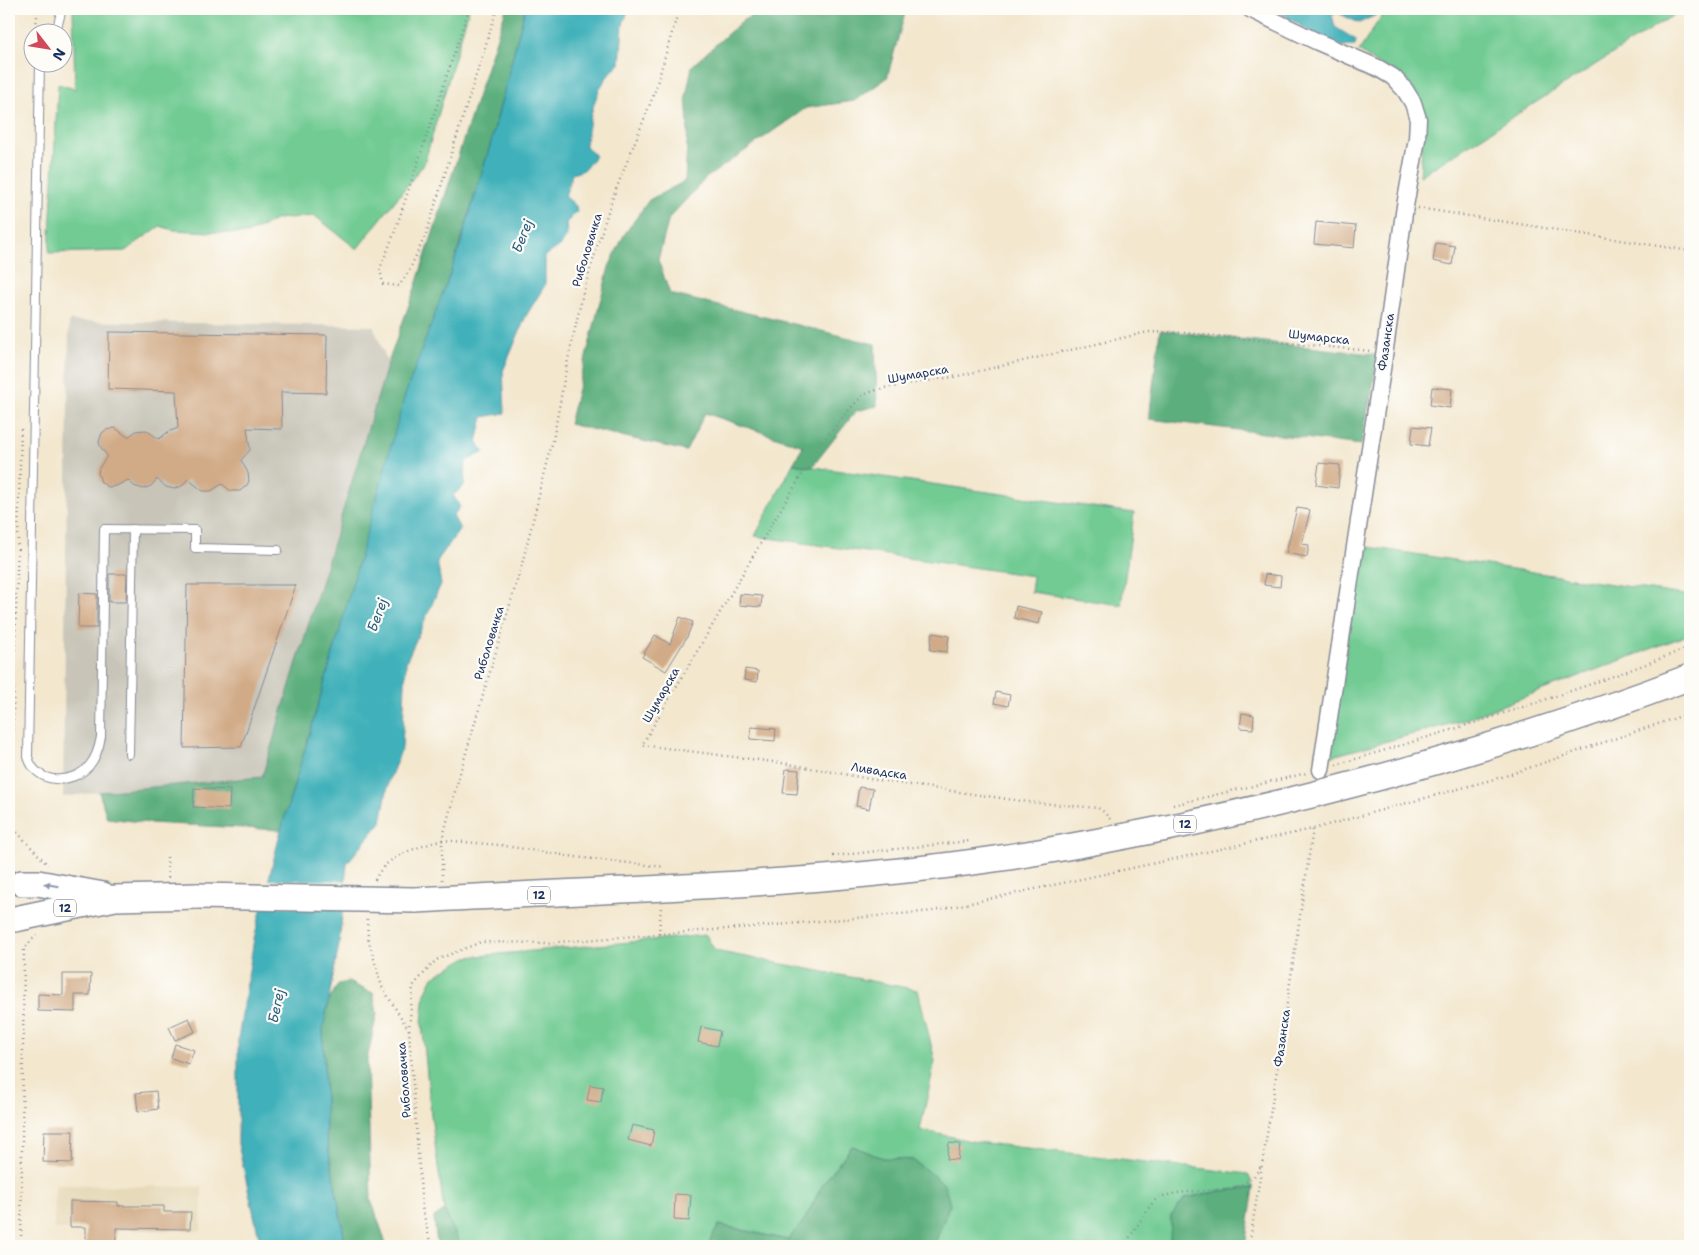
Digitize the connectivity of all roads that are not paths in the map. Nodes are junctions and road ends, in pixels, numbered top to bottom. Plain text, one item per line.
1 (62, 9) edge
2 (1250, 9) edge
3 (59, 22) edge
4 (40, 72) edge
5 (133, 530) junction
6 (278, 550) dead end
7 (1690, 678) edge
8 (129, 754) dead end
9 (1321, 770) road end
10 (15, 874) edge
11 (115, 898) junction
12 (12, 922) edge

1 - 3 lane
2 - 9 street, Фазанска
4 - 5 lane
5 - 6 lane
5 - 8 lane
7 - 11 main road, 12, bridge
11 -> 10 main road, 12
10 - 12 main road, 12
11 - 12 main road, 12

